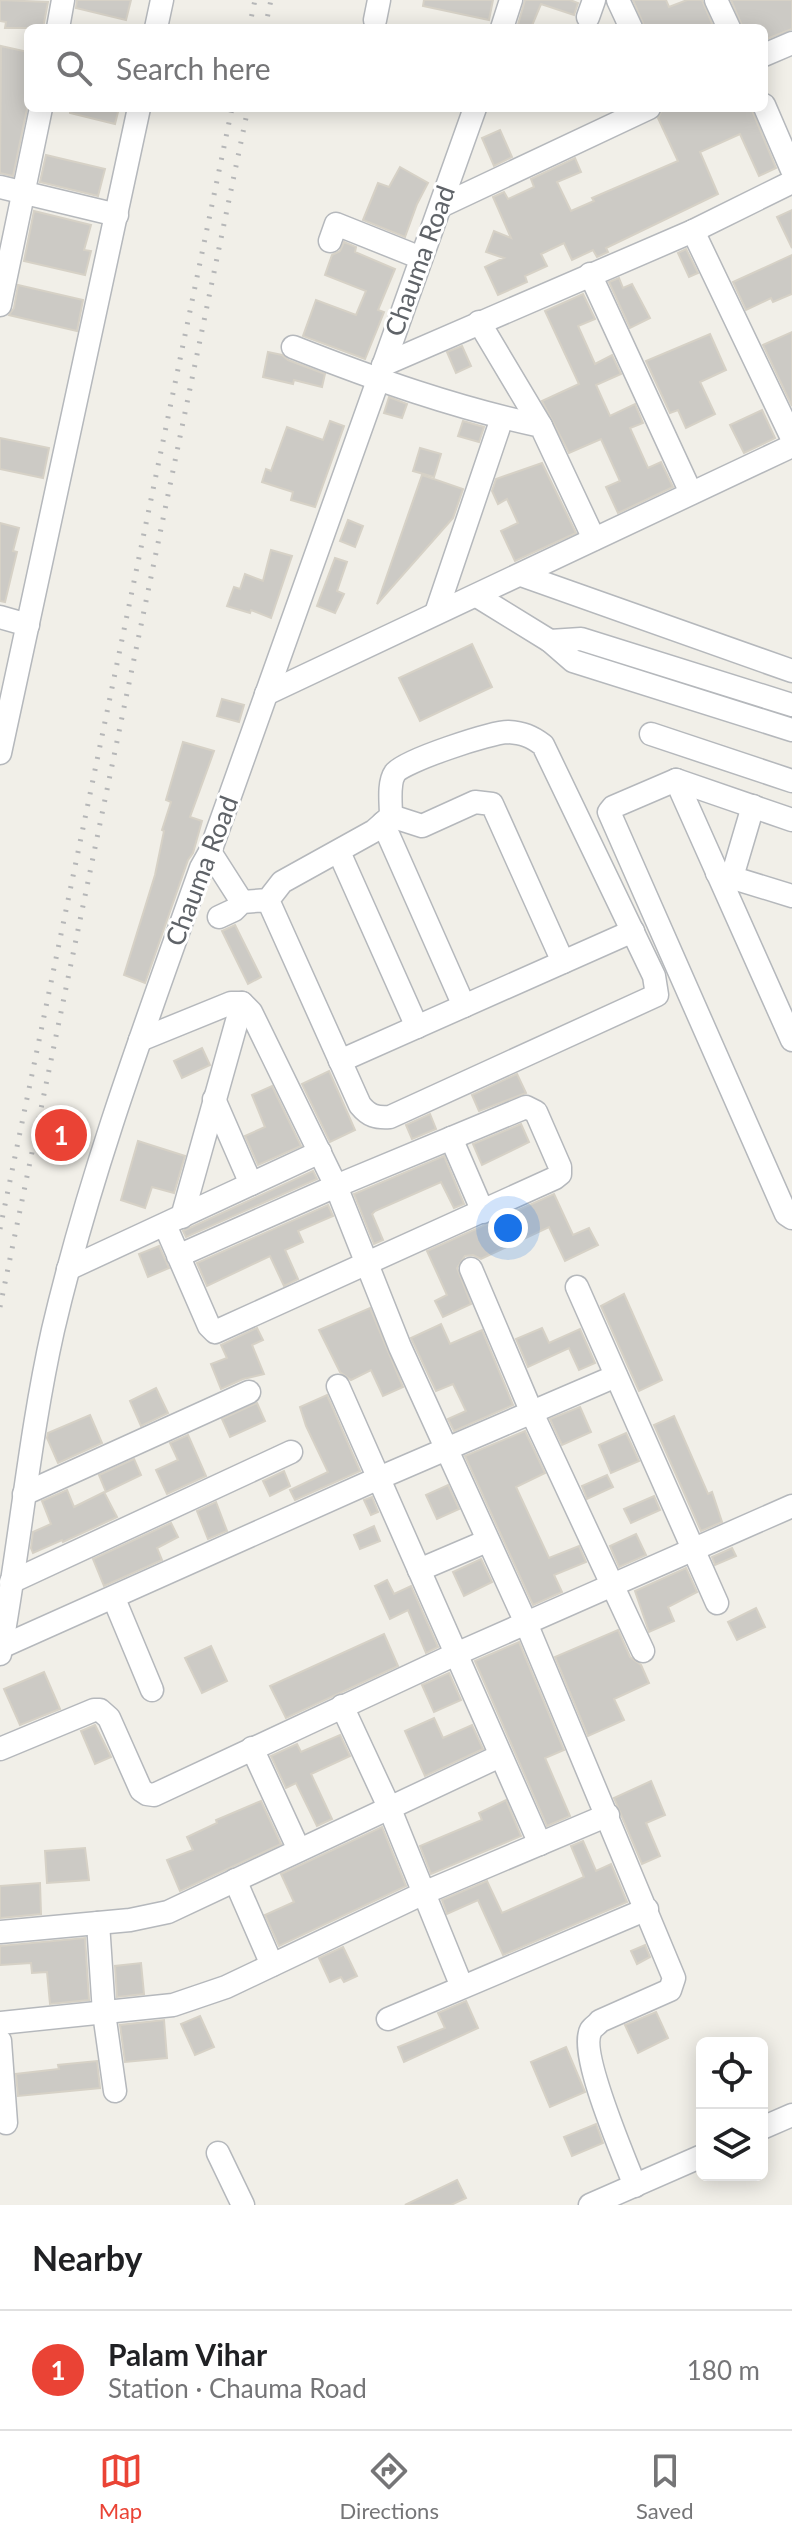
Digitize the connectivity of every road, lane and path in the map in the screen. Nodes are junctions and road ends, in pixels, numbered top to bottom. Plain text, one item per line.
1 (63, 0) edge
2 (162, 0) edge
3 (511, 0) edge
4 (618, 0) edge
5 (716, 0) edge
6 (59, 24) edge
7 (157, 24) edge
8 (503, 24) edge
9 (629, 24) edge
10 (727, 24) edge
11 (792, 43) edge
12 (768, 53) edge
13 (40, 112) edge
14 (138, 112) edge
15 (474, 112) edge
16 (629, 112) edge
17 (767, 112) edge
18 (604, 117) edge
19 (792, 170) edge
20 (792, 182) edge
21 (0, 187) edge
22 (23, 193) junction
23 (441, 206) junction
24 (117, 215) junction
25 (693, 231) junction
26 (330, 241) dead end
27 (421, 258) junction
28 (590, 274) junction
29 (0, 305) edge
30 (479, 322) junction
31 (293, 347) dead end
32 (380, 373) junction
33 (502, 418) junction
34 (541, 426) junction
35 (792, 438) edge
36 (792, 446) edge
37 (691, 493) junction
38 (594, 539) junction
39 (521, 575) junction
40 (477, 596) junction
41 (436, 613) junction
42 (0, 617) edge
43 (28, 625) junction
44 (550, 641) junction
45 (792, 671) edge
46 (266, 694) junction
47 (792, 705) edge
48 (792, 730) edge
49 (651, 734) dead end
50 (0, 750) edge
51 (676, 780) junction
52 (792, 781) edge
53 (753, 806) junction
54 (387, 820) junction
55 (792, 820) edge
56 (210, 852) junction
57 (339, 852) junction
58 (725, 875) junction
59 (792, 896) edge
60 (268, 900) junction
61 (242, 902) junction
62 (219, 917) dead end
63 (633, 931) junction
64 (563, 962) junction
65 (242, 1003) junction
66 (464, 1006) junction
67 (417, 1027) junction
68 (140, 1040) junction
69 (792, 1040) edge
70 (340, 1061) junction
71 (214, 1099) junction
72 (451, 1138) junction
73 (320, 1152) junction
74 (251, 1184) junction
75 (336, 1186) junction
76 (483, 1212) junction
77 (792, 1218) edge
78 (173, 1221) junction
79 (178, 1256) junction
80 (367, 1263) junction
81 (68, 1269) junction
82 (471, 1269) dead end
83 (577, 1287) dead end
84 (616, 1376) junction
85 (338, 1386) dead end
86 (249, 1392) dead end
87 (532, 1413) junction
88 (445, 1448) junction
89 (291, 1452) dead end
90 (379, 1478) junction
91 (24, 1494) junction
92 (792, 1506) edge
93 (487, 1541) junction
94 (692, 1549) junction
95 (419, 1570) junction
96 (11, 1582) junction
97 (610, 1584) junction
98 (124, 1600) junction
99 (717, 1603) dead end
100 (96, 1616) dead end
101 (526, 1623) junction
102 (1, 1651) edge
103 (643, 1651) dead end
104 (456, 1654) junction
105 (152, 1690) dead end
106 (342, 1706) junction
107 (252, 1748) junction
108 (0, 1749) edge
109 (500, 1756) junction
110 (389, 1807) junction
111 (608, 1815) junction
112 (540, 1844) junction
113 (299, 1850) junction
114 (235, 1880) junction
115 (426, 1892) junction
116 (647, 1909) junction
117 (98, 1923) junction
118 (0, 1932) edge
119 (272, 1965) junction
120 (462, 1987) junction
121 (104, 2013) junction
122 (388, 2019) dead end
123 (0, 2023) edge
124 (0, 2041) edge
125 (115, 2091) dead end
126 (792, 2115) edge
127 (6, 2123) dead end
128 (768, 2125) edge
129 (218, 2153) dead end
130 (696, 2159) edge
131 (635, 2186) junction
132 (243, 2205) edge
133 (590, 2205) edge

1 - 6 street
2 - 7 street
3 - 8 street
4 - 9 street
5 - 10 street
11 - 12 street
13 - 22 street
14 - 24 street
15 - 23 street, Chauma Road
16 - 18 street
17 - 19 street
18 - 23 street
20 - 25 street
21 - 22 street
22 - 24 street
22 - 29 street
23 - 27 street, Chauma Road
24 - 43 street
25 - 28 street
25 - 35 street
26 - 27 street
27 - 32 street, Chauma Road
28 - 30 street
28 - 37 street
30 - 32 street
30 - 34 street
31 - 32 street
32 - 33 street
32 - 46 street, Chauma Road
33 - 34 street
33 - 41 street
34 - 38 street
36 - 37 street
37 - 38 street
38 - 39 street
39 - 40 street
39 - 45 street
40 - 41 street
40 - 44 street
41 - 46 street
42 - 43 street
43 - 50 street
44 - 47 street
44 - 48 street
46 - 56 street, Chauma Road
49 - 52 street
51 - 53 street
51 - 58 street
51 - 77 street
53 - 55 street
53 - 58 street
54 - 57 street
54 - 63 street
54 - 64 street
54 - 66 street
56 - 61 street
56 - 68 street, Chauma Road
57 - 60 street
57 - 67 street
58 - 59 street
58 - 69 street
60 - 61 street
60 - 70 street
61 - 62 street
63 - 64 street
63 - 70 street
64 - 66 street
65 - 68 street
65 - 71 street
65 - 73 street
66 - 67 street
67 - 70 street
68 - 81 street, Chauma Road
71 - 74 street
71 - 78 street
72 - 75 street
72 - 76 street
72 - 76 street
73 - 74 street
73 - 75 street
74 - 78 street
75 - 79 street
75 - 80 street
76 - 80 street
78 - 79 street
78 - 81 street
79 - 80 street
80 - 88 street
81 - 91 street, Chauma Road
82 - 87 street
83 - 84 street
84 - 87 street
84 - 94 street
85 - 90 street
86 - 91 street
87 - 88 street
87 - 97 street
88 - 90 street
88 - 93 street
89 - 96 street
90 - 95 street
90 - 98 street
91 - 96 street, Chauma Road
92 - 94 street
93 - 95 street
93 - 101 street
94 - 97 street
94 - 99 street
95 - 104 street
96 - 102 street, Chauma Road
97 - 101 street
97 - 103 street
98 - 100 street
98 - 102 street
98 - 105 street
101 - 104 street
101 - 111 street
104 - 106 street
104 - 109 street
106 - 107 street
106 - 110 street
107 - 108 street
107 - 113 street
109 - 110 street
109 - 112 street
110 - 113 street
110 - 115 street
111 - 112 street
111 - 116 street
112 - 115 street
113 - 114 street
114 - 117 street
114 - 119 street
115 - 119 street
115 - 120 street
116 - 120 street
116 - 131 street
117 - 118 street
117 - 121 street
119 - 121 street
120 - 122 street
121 - 123 street
121 - 125 street
124 - 127 street
126 - 128 street
129 - 132 street
130 - 131 street
131 - 133 street

